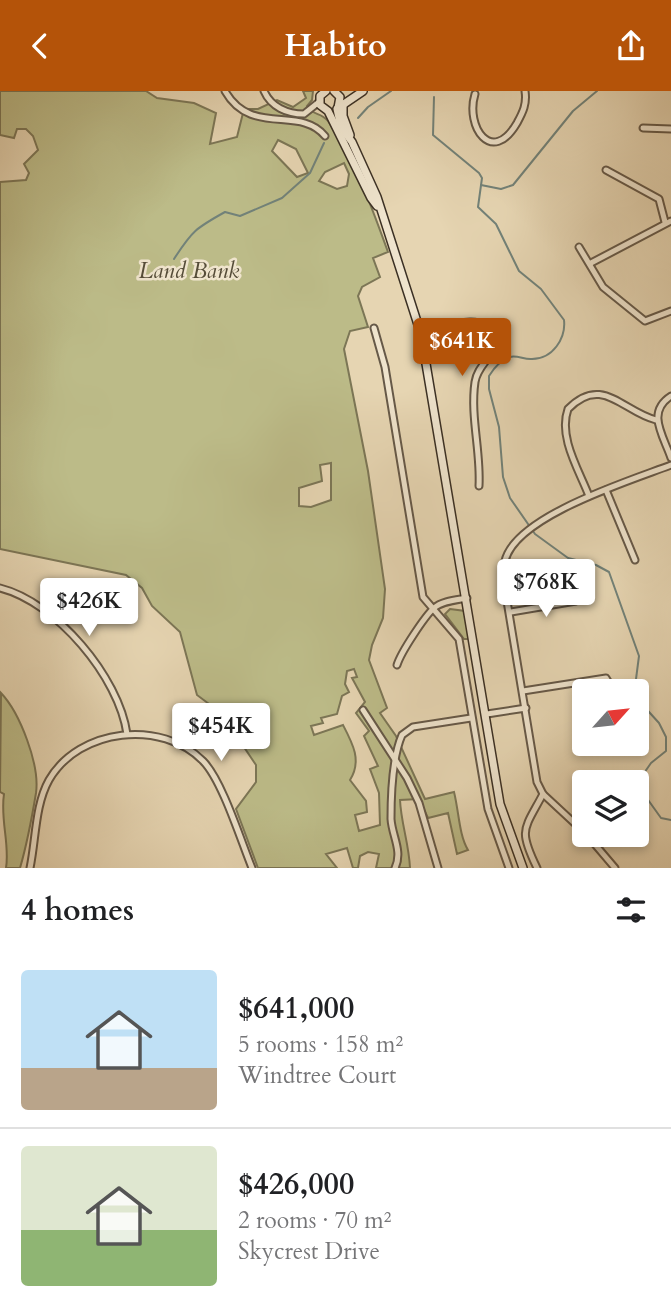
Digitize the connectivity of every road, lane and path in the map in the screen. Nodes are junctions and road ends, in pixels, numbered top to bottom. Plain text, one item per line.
1 (225, 91) edge
2 (264, 91) edge
3 (363, 91) edge
4 (525, 91) edge
5 (338, 92) edge
6 (475, 94) dead end
7 (321, 101) edge
8 (340, 107) junction
9 (643, 128) dead end
10 (671, 129) edge
11 (325, 137) dead end
12 (606, 170) dead end
13 (378, 206) junction
14 (668, 221) edge
15 (579, 247) dead end
16 (591, 263) junction
17 (671, 311) edge
18 (374, 328) dead end
19 (421, 334) junction
20 (671, 396) edge
21 (656, 419) junction
22 (671, 458) edge
23 (671, 465) edge
24 (479, 486) dead end
25 (606, 490) junction
26 (589, 496) junction
27 (635, 560) dead end
28 (0, 588) edge
29 (467, 598) junction
30 (576, 601) dead end
31 (433, 608) junction
32 (511, 612) junction
33 (397, 665) dead end
34 (572, 683) edge
35 (523, 691) junction
36 (526, 708) junction
37 (363, 710) dead end
38 (487, 714) junction
39 (471, 718) junction
40 (127, 734) junction
41 (396, 759) junction
42 (543, 794) junction
43 (572, 820) edge
44 (598, 847) edge
45 (30, 868) edge
46 (253, 868) edge
47 (395, 868) edge
48 (438, 868) edge
49 (509, 868) edge
50 (523, 868) edge
51 (537, 868) edge
52 (615, 868) edge

1 - 11 street
2 - 7 street
3 - 8 main road
4 - 6 street
5 - 8 main road
7 - 8 main road
7 - 13 main road
8 - 13 main road
9 - 10 street
12 - 14 street
13 - 19 main road
14 - 16 street
15 - 16 street
16 - 17 street
18 - 31 street
19 - 24 street
19 - 29 main road
20 - 21 street
21 - 22 street
21 - 26 street
23 - 25 street
25 - 26 street
25 - 27 street
26 - 32 street
28 - 40 street
29 - 31 street
29 - 38 main road
30 - 32 street
31 - 33 street
31 - 39 street
32 - 35 street
34 - 35 street
35 - 36 street
36 - 38 street
36 - 42 street
37 - 41 street
38 - 50 main road
39 - 41 street
39 - 49 street
40 - 45 street
40 - 46 street
41 - 47 street
41 - 48 street
42 - 43 street
42 - 51 street
44 - 52 street

